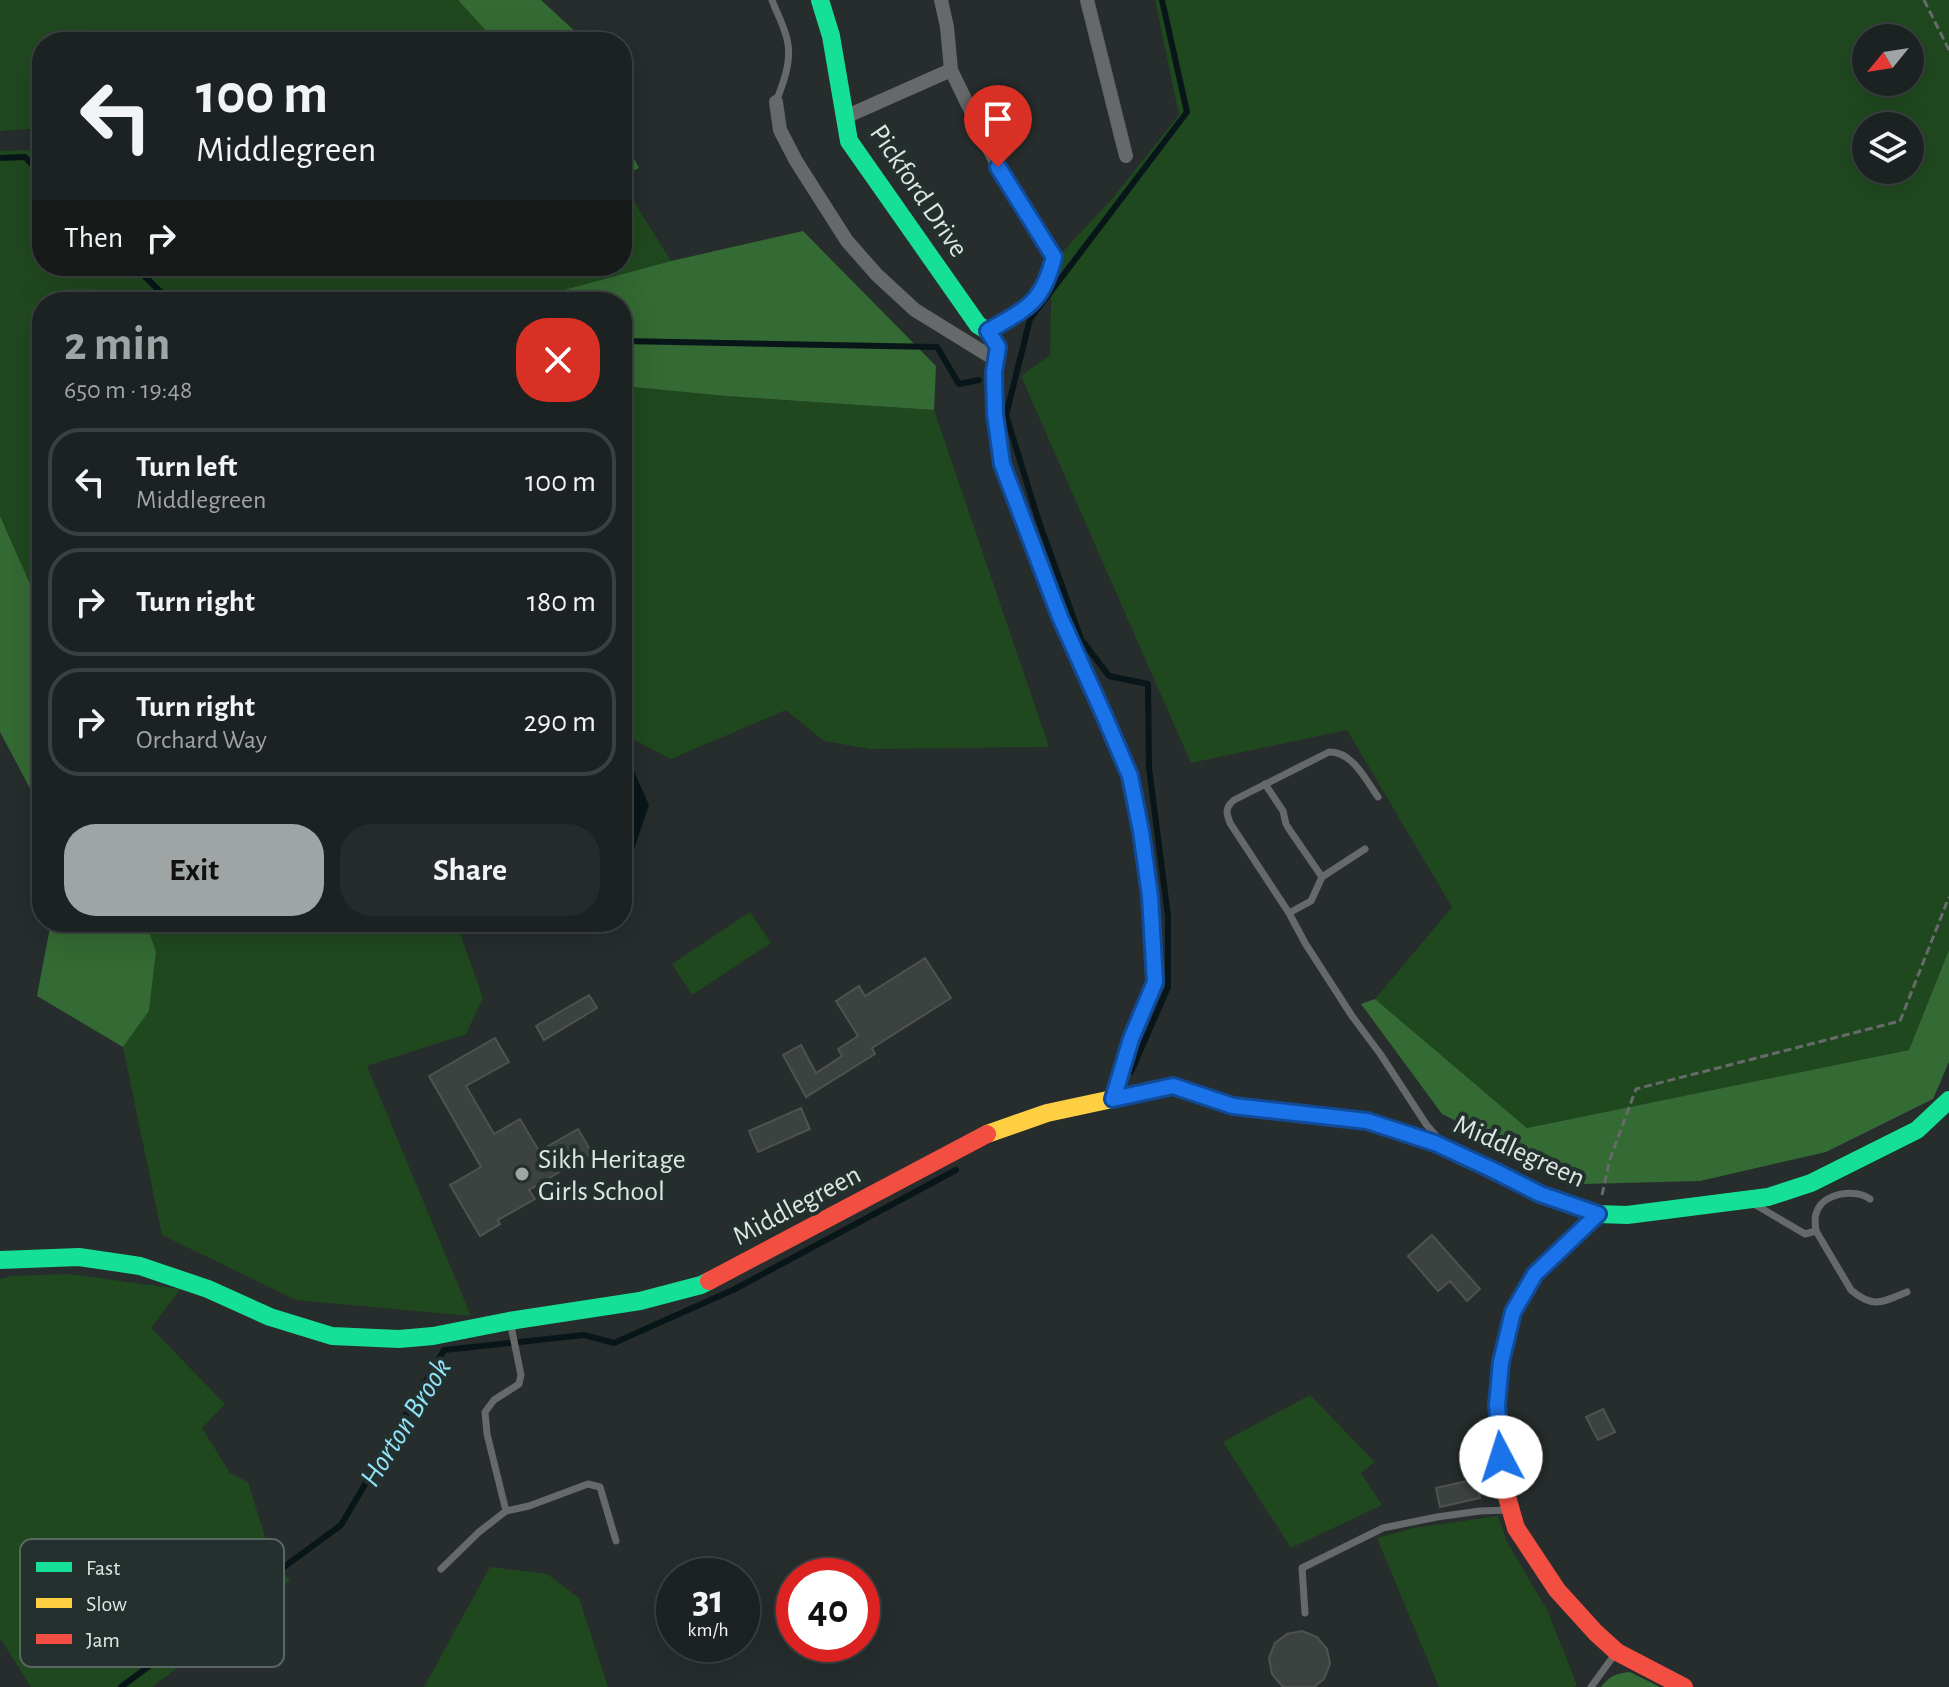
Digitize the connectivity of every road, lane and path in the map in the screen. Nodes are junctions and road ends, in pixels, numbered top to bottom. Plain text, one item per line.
1 (772, 0) edge
2 (820, 0) edge
3 (941, 0) edge
4 (1087, 0) edge
5 (1924, 0) edge
6 (1949, 50) edge
7 (951, 70) junction
8 (776, 102) joint
9 (845, 117) junction
10 (1126, 156) dead end
11 (994, 346) junction
12 (1265, 784) junction
13 (1378, 797) dead end
14 (1365, 849) dead end
15 (1322, 877) junction
16 (1949, 897) edge
17 (1289, 913) junction
18 (1113, 1099) junction
19 (1949, 1100) edge
20 (1446, 1148) junction
21 (1870, 1199) dead end
22 (1749, 1201) junction
23 (1598, 1214) junction
24 (1816, 1231) junction
25 (0, 1260) edge
26 (1907, 1292) dead end
27 (509, 1321) junction
28 (1510, 1509) junction
29 (506, 1511) junction
30 (616, 1541) dead end
31 (441, 1569) dead end
32 (1305, 1613) dead end
33 (1617, 1652) junction
34 (1591, 1687) edge
35 (1684, 1687) edge

1 - 8 lane
2 - 9 street, Pickford Drive
3 - 7 street
4 - 10 street
5 - 6 path
7 - 9 street
7 - 11 street
8 - 11 street
9 - 11 street, Pickford Drive
11 - 18 street
12 - 13 lane
12 - 15 lane
12 - 17 lane
14 - 15 lane
15 - 17 lane
16 - 23 path
17 - 20 lane
18 - 20 street, Middlegreen
18 - 27 street, Middlegreen
19 - 22 street, Middlegreen
20 - 23 street, Middlegreen
21 - 24 lane
22 - 23 street, Middlegreen
22 - 24 lane
23 - 28 street
24 - 26 lane
25 - 27 street, Middlegreen
27 - 29 lane
28 - 32 lane
28 - 33 street
29 - 30 lane
29 - 31 lane
33 - 34 lane
33 - 35 street

